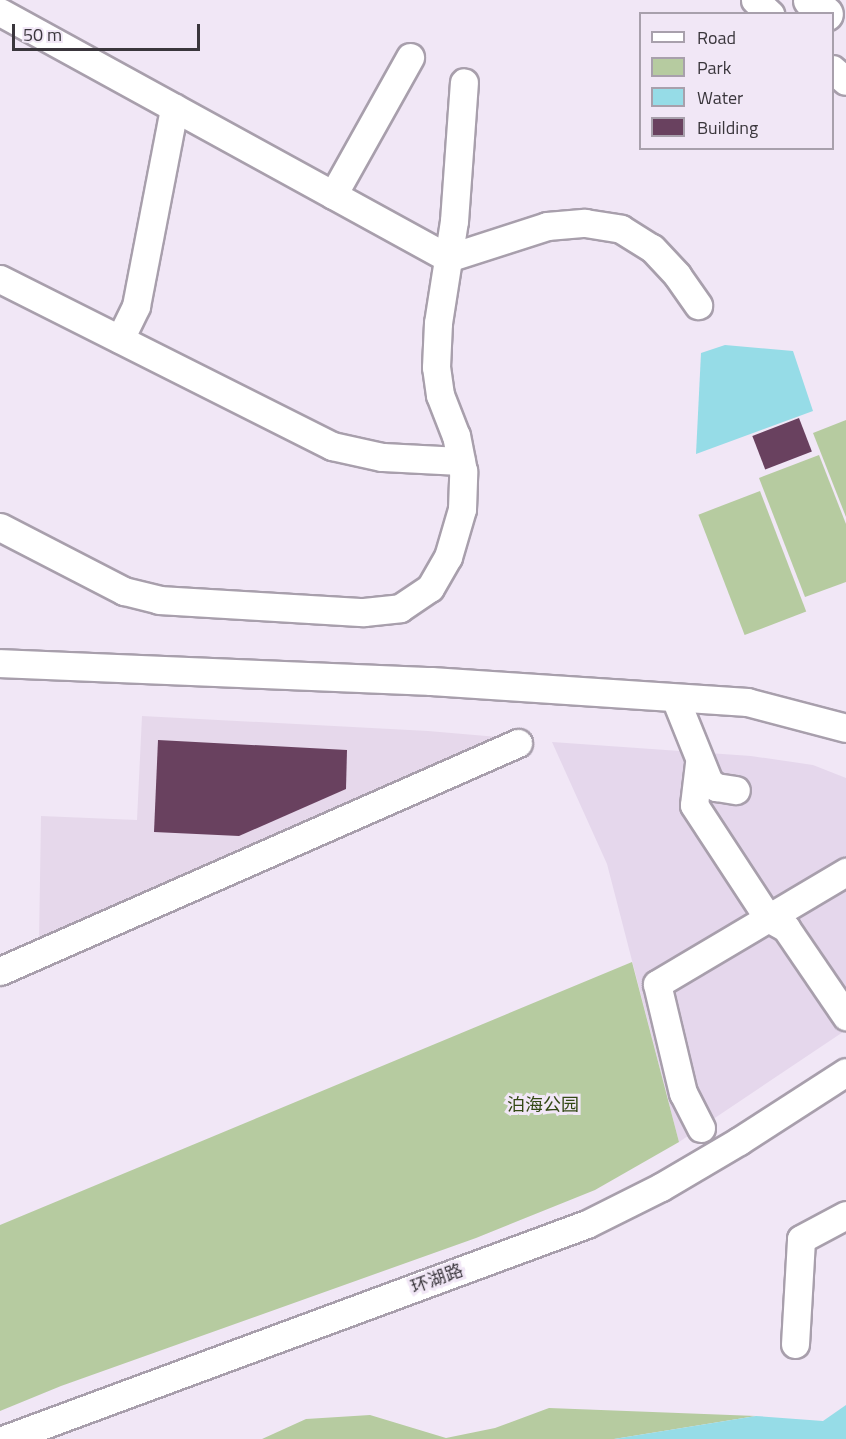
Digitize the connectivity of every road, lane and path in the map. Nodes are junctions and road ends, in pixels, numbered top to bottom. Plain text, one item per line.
1 (755, 0) edge
2 (810, 0) edge
3 (0, 12) edge
4 (768, 12) edge
5 (824, 12) edge
6 (834, 21) edge
7 (846, 30) edge
8 (410, 57) dead end
9 (834, 71) edge
10 (846, 81) edge
11 (464, 82) dead end
12 (174, 108) junction
13 (333, 195) junction
14 (448, 258) junction
15 (0, 279) edge
16 (698, 305) dead end
17 (120, 339) junction
18 (461, 460) junction
19 (0, 527) edge
20 (0, 663) edge
21 (675, 698) junction
22 (846, 728) edge
23 (518, 743) dead end
24 (699, 763) junction
25 (736, 790) dead end
26 (846, 872) edge
27 (768, 918) junction
28 (0, 971) edge
29 (846, 1016) edge
30 (846, 1072) edge
31 (701, 1128) dead end
32 (846, 1215) edge
33 (795, 1344) dead end
34 (5, 1439) edge

1 - 4 street
2 - 5 main road
3 - 12 street
6 - 7 main road
8 - 13 street
9 - 10 street
11 - 14 street
12 - 13 street
12 - 17 street
13 - 14 street
14 - 16 street
14 - 18 street
15 - 17 street
17 - 18 street
18 - 19 street
20 - 21 street
21 - 22 street
21 - 24 street
23 - 28 street
24 - 25 street
24 - 27 street
26 - 27 street
27 - 29 street
27 - 31 street
30 - 34 street, 环湖路
32 - 33 street

